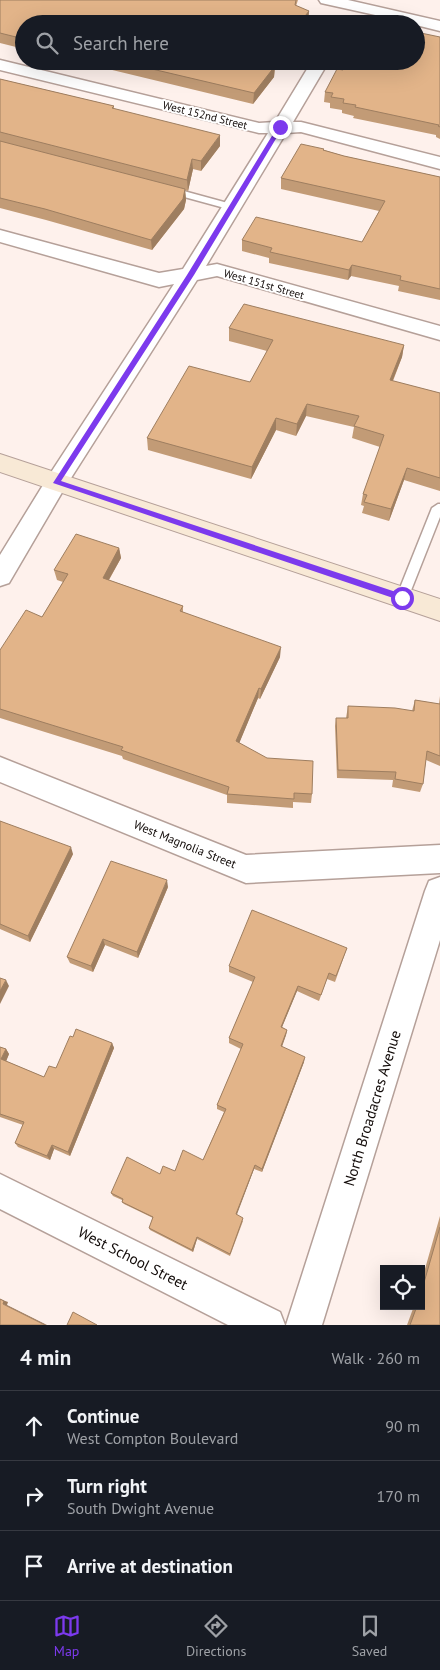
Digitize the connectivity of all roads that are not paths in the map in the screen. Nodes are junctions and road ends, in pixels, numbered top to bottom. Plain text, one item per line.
1 (327, 0) edge
2 (371, 15) edge
3 (425, 24) edge
4 (440, 26) edge
5 (0, 65) edge
6 (15, 69) edge
7 (21, 70) edge
8 (315, 70) edge
9 (280, 127) junction
10 (440, 163) edge
11 (164, 189) edge
12 (232, 207) junction
13 (0, 236) edge
14 (190, 275) junction
15 (440, 333) edge
16 (0, 463) edge
17 (56, 483) junction
18 (438, 508) dead end
19 (0, 576) edge
20 (402, 598) junction
21 (440, 610) edge
22 (0, 769) edge
23 (440, 859) edge
24 (440, 891) edge
25 (0, 1191) edge
26 (266, 1325) edge
27 (304, 1325) edge

1 - 2 street
3 - 4 street
5 - 6 street, West 152nd Street
7 - 9 street, West 152nd Street
8 - 9 street
9 - 10 street, West 152nd Street
9 - 12 street
11 - 12 lane
12 - 14 street
13 - 14 street, West 151st Street
14 - 15 street, West 151st Street
14 - 17 street
16 - 17 main road
17 - 19 street
17 - 20 main road
18 - 20 lane
20 - 21 main road
22 - 23 street, West Magnolia Street
24 - 27 street, North Broadacres Avenue
25 - 26 street, West School Street

